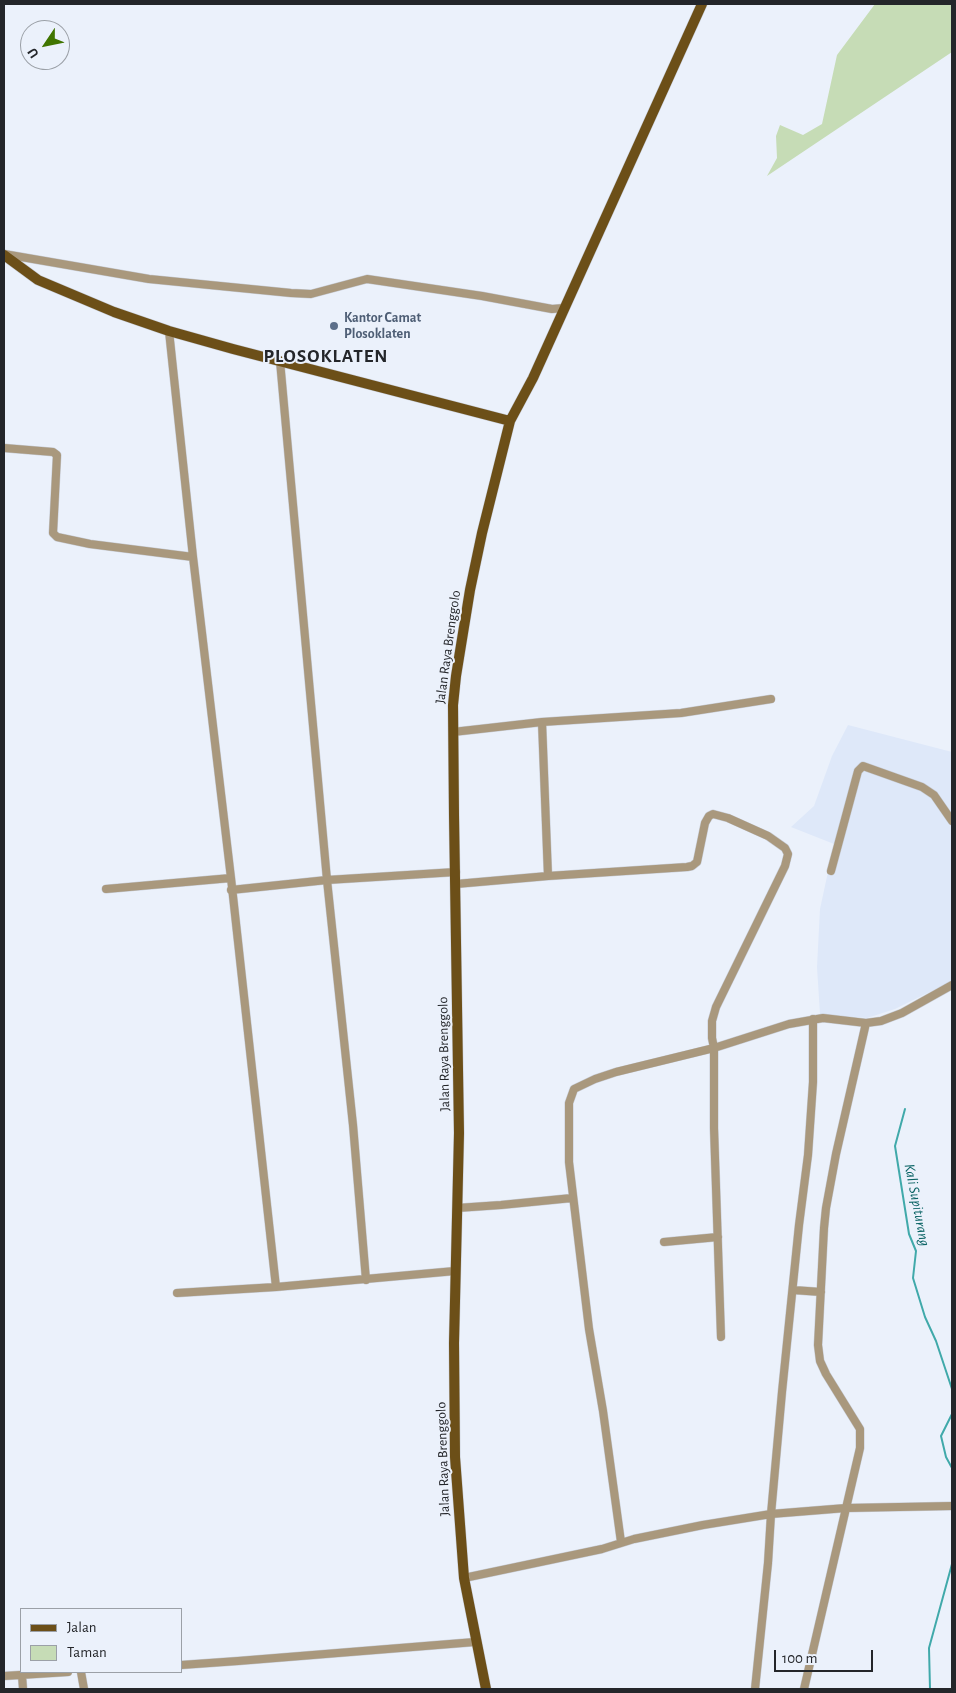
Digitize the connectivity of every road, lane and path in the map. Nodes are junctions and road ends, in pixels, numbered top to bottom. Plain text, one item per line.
1 (702, 4) edge
2 (4, 255) edge
3 (564, 308) junction
4 (169, 331) junction
5 (280, 361) junction
6 (510, 421) junction
7 (4, 448) edge
8 (192, 557) junction
9 (771, 699) dead end
10 (542, 722) junction
11 (453, 732) junction
12 (952, 821) edge
13 (456, 872) junction
14 (831, 872) dead end
15 (548, 876) junction
16 (231, 878) junction
17 (328, 880) junction
18 (456, 884) junction
19 (106, 889) dead end
20 (231, 890) junction
21 (952, 985) edge
22 (813, 1019) junction
23 (866, 1023) junction
24 (714, 1048) junction
25 (572, 1198) junction
26 (457, 1208) junction
27 (718, 1237) junction
28 (664, 1242) dead end
29 (455, 1271) junction
30 (366, 1280) junction
31 (276, 1287) junction
32 (793, 1290) junction
33 (821, 1292) junction
34 (176, 1293) dead end
35 (721, 1337) dead end
36 (952, 1506) edge
37 (846, 1508) junction
38 (771, 1514) junction
39 (621, 1542) junction
40 (464, 1578) junction
41 (476, 1642) junction
42 (182, 1665) edge
43 (53, 1673) edge
44 (81, 1673) edge
45 (22, 1675) junction
46 (4, 1676) edge
47 (23, 1689) edge
48 (84, 1689) edge
49 (486, 1689) edge
50 (755, 1689) edge
51 (804, 1689) edge

1 - 3 main road, Jalan Raya Brenggolo
2 - 3 street
2 - 4 main road
3 - 6 main road, Jalan Raya Brenggolo
4 - 5 main road
4 - 8 street
5 - 6 main road
5 - 17 street
6 - 11 main road, Jalan Raya Brenggolo
7 - 8 street
8 - 16 street
9 - 10 street
10 - 11 street
10 - 15 street
11 - 13 main road, Jalan Raya Brenggolo
12 - 14 street
13 - 17 street
13 - 18 main road, Jalan Raya Brenggolo
15 - 18 street
15 - 24 street
16 - 19 street
16 - 20 street
17 - 20 street
17 - 30 street
18 - 26 main road, Jalan Raya Brenggolo
20 - 31 street
21 - 23 street
22 - 23 street
22 - 24 street
22 - 32 street
23 - 33 street
24 - 25 street
24 - 27 street
25 - 26 street
25 - 39 street
26 - 29 main road, Jalan Raya Brenggolo
27 - 28 street
27 - 35 street
29 - 30 street
29 - 40 main road, Jalan Raya Brenggolo
30 - 31 street
31 - 34 street
32 - 33 street
32 - 38 street
33 - 37 street
36 - 37 street
37 - 38 street
37 - 51 street
38 - 39 street
38 - 50 street
39 - 40 street
40 - 41 main road, Jalan Raya Brenggolo
41 - 42 street
41 - 49 main road, Jalan Raya Brenggolo
43 - 45 street
44 - 48 street
45 - 46 street
45 - 47 street

